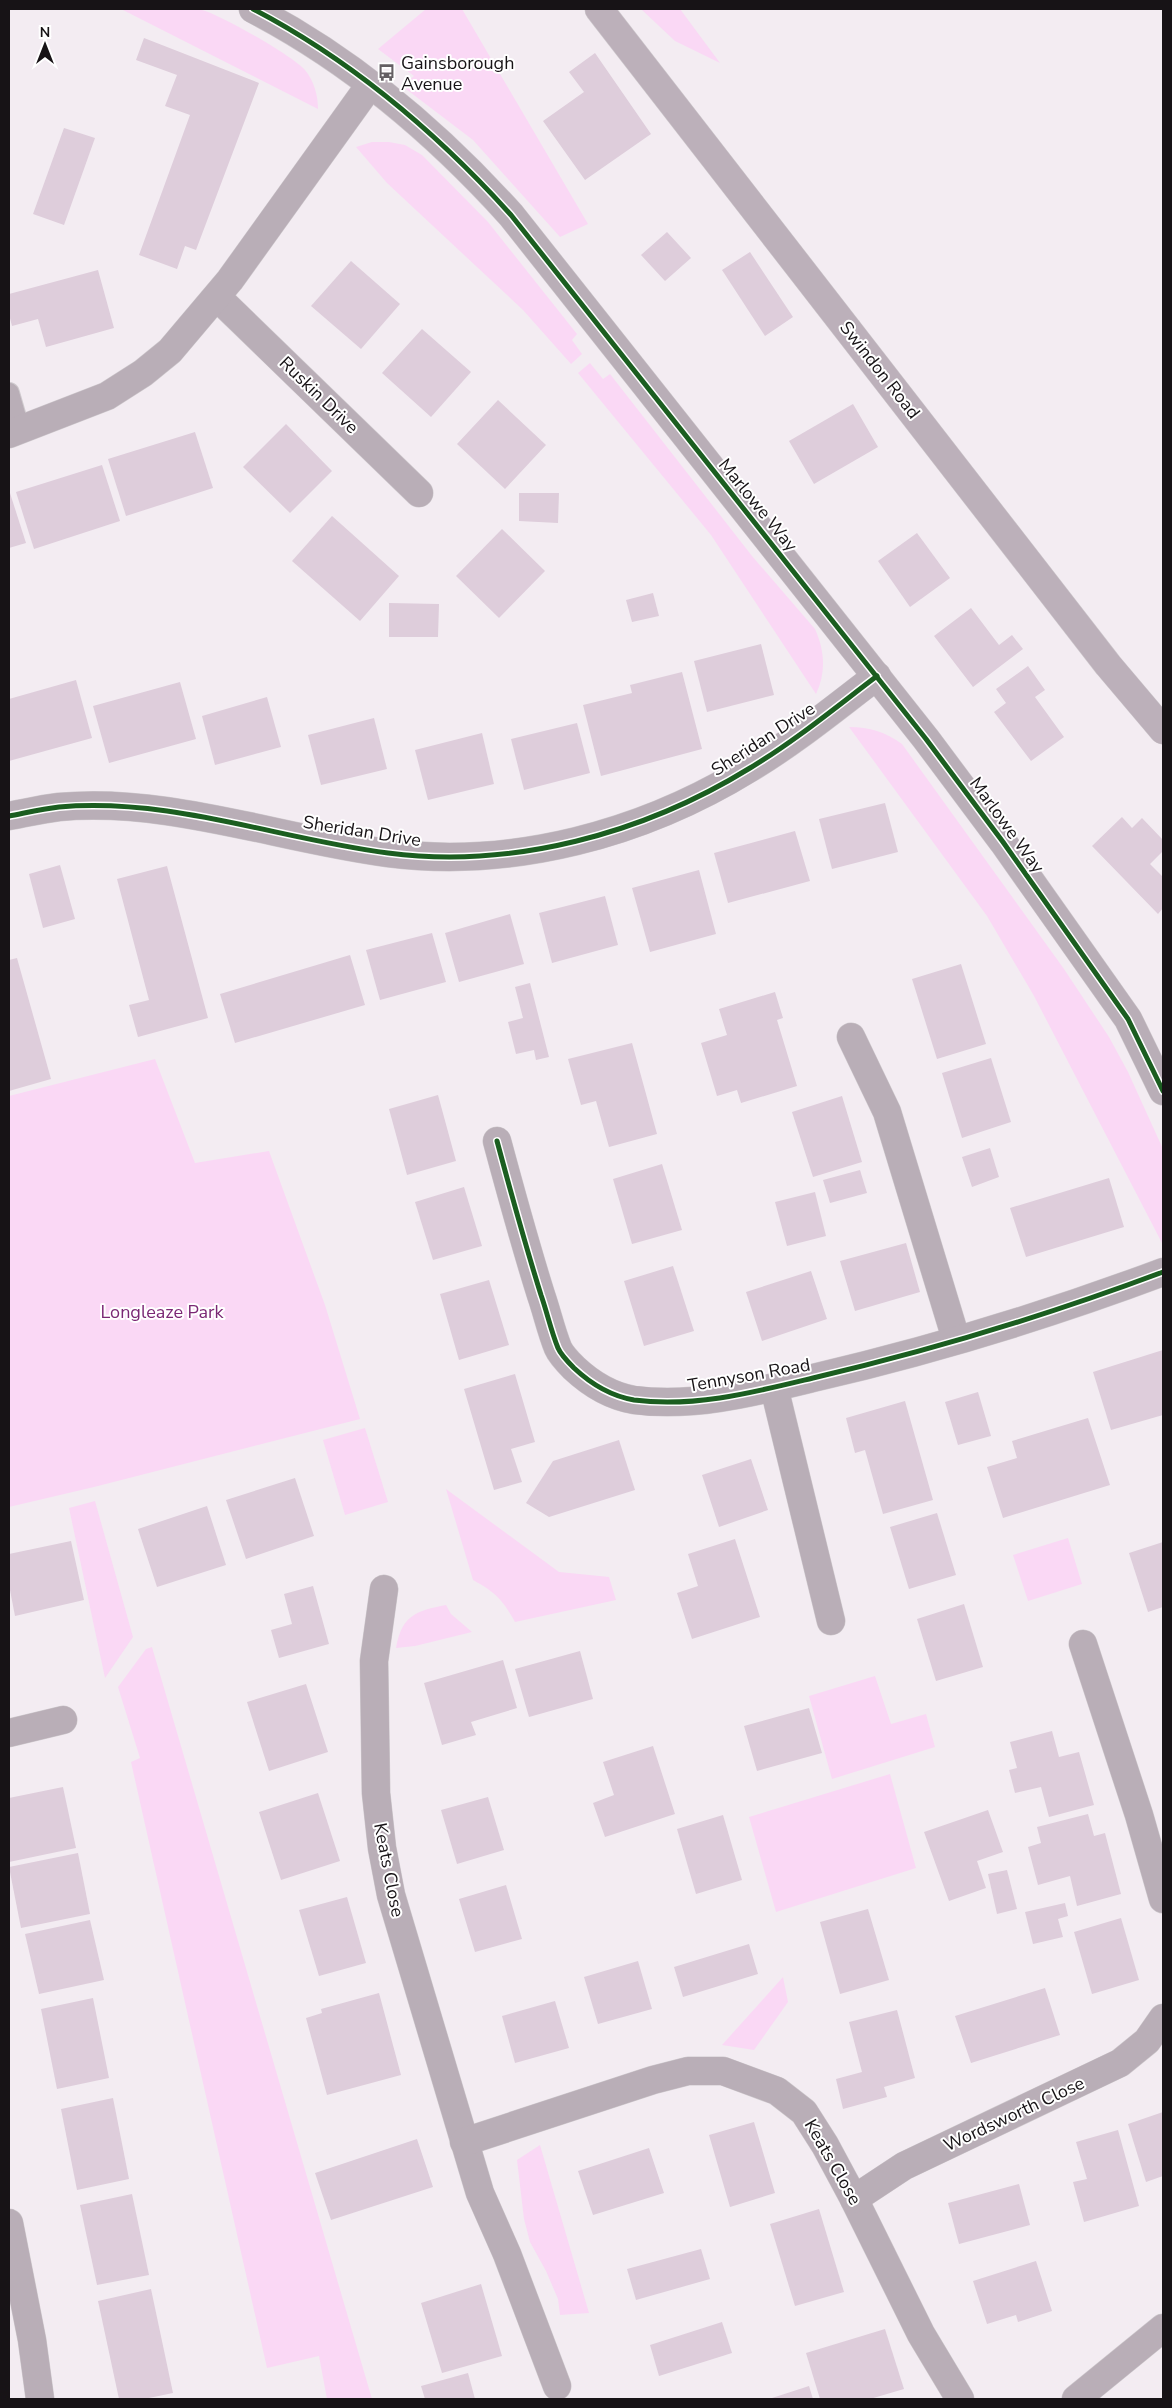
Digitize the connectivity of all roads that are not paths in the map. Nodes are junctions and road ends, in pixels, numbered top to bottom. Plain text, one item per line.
1 (253, 9) edge
2 (599, 9) edge
3 (370, 85) junction
4 (217, 296) junction
5 (9, 393) edge
6 (14, 433) edge
7 (419, 493) dead end
8 (877, 676) junction
9 (1163, 730) edge
10 (9, 816) edge
11 (851, 1037) dead end
12 (1163, 1091) edge
13 (497, 1141) dead end
14 (1163, 1272) edge
15 (956, 1339) junction
16 (774, 1387) junction
17 (384, 1589) dead end
18 (831, 1621) dead end
19 (1083, 1644) dead end
20 (63, 1720) dead end
21 (9, 1733) edge
22 (1163, 1899) edge
23 (1163, 2018) edge
24 (464, 2142) junction
25 (854, 2199) junction
26 (9, 2223) edge
27 (1163, 2328) edge
28 (557, 2386) dead end
29 (40, 2399) edge
30 (960, 2399) edge
31 (1076, 2399) edge

1 - 3 street, Marlowe Way
2 - 9 main road, Swindon Road
3 - 4 street
3 - 8 street, Marlowe Way
4 - 6 street
4 - 7 street, Ruskin Drive
5 - 6 lane
8 - 10 street, Sheridan Drive
8 - 12 street, Marlowe Way
11 - 15 street
13 - 16 street, Tennyson Road
14 - 15 street, Tennyson Road
15 - 16 street, Tennyson Road
16 - 18 street, Tennyson Road
17 - 24 street, Keats Close
19 - 22 street
20 - 21 street
23 - 25 street, Wordsworth Close
24 - 25 street, Keats Close
24 - 28 street, Keats Close
25 - 30 street, Keats Close
26 - 29 street
27 - 31 street

